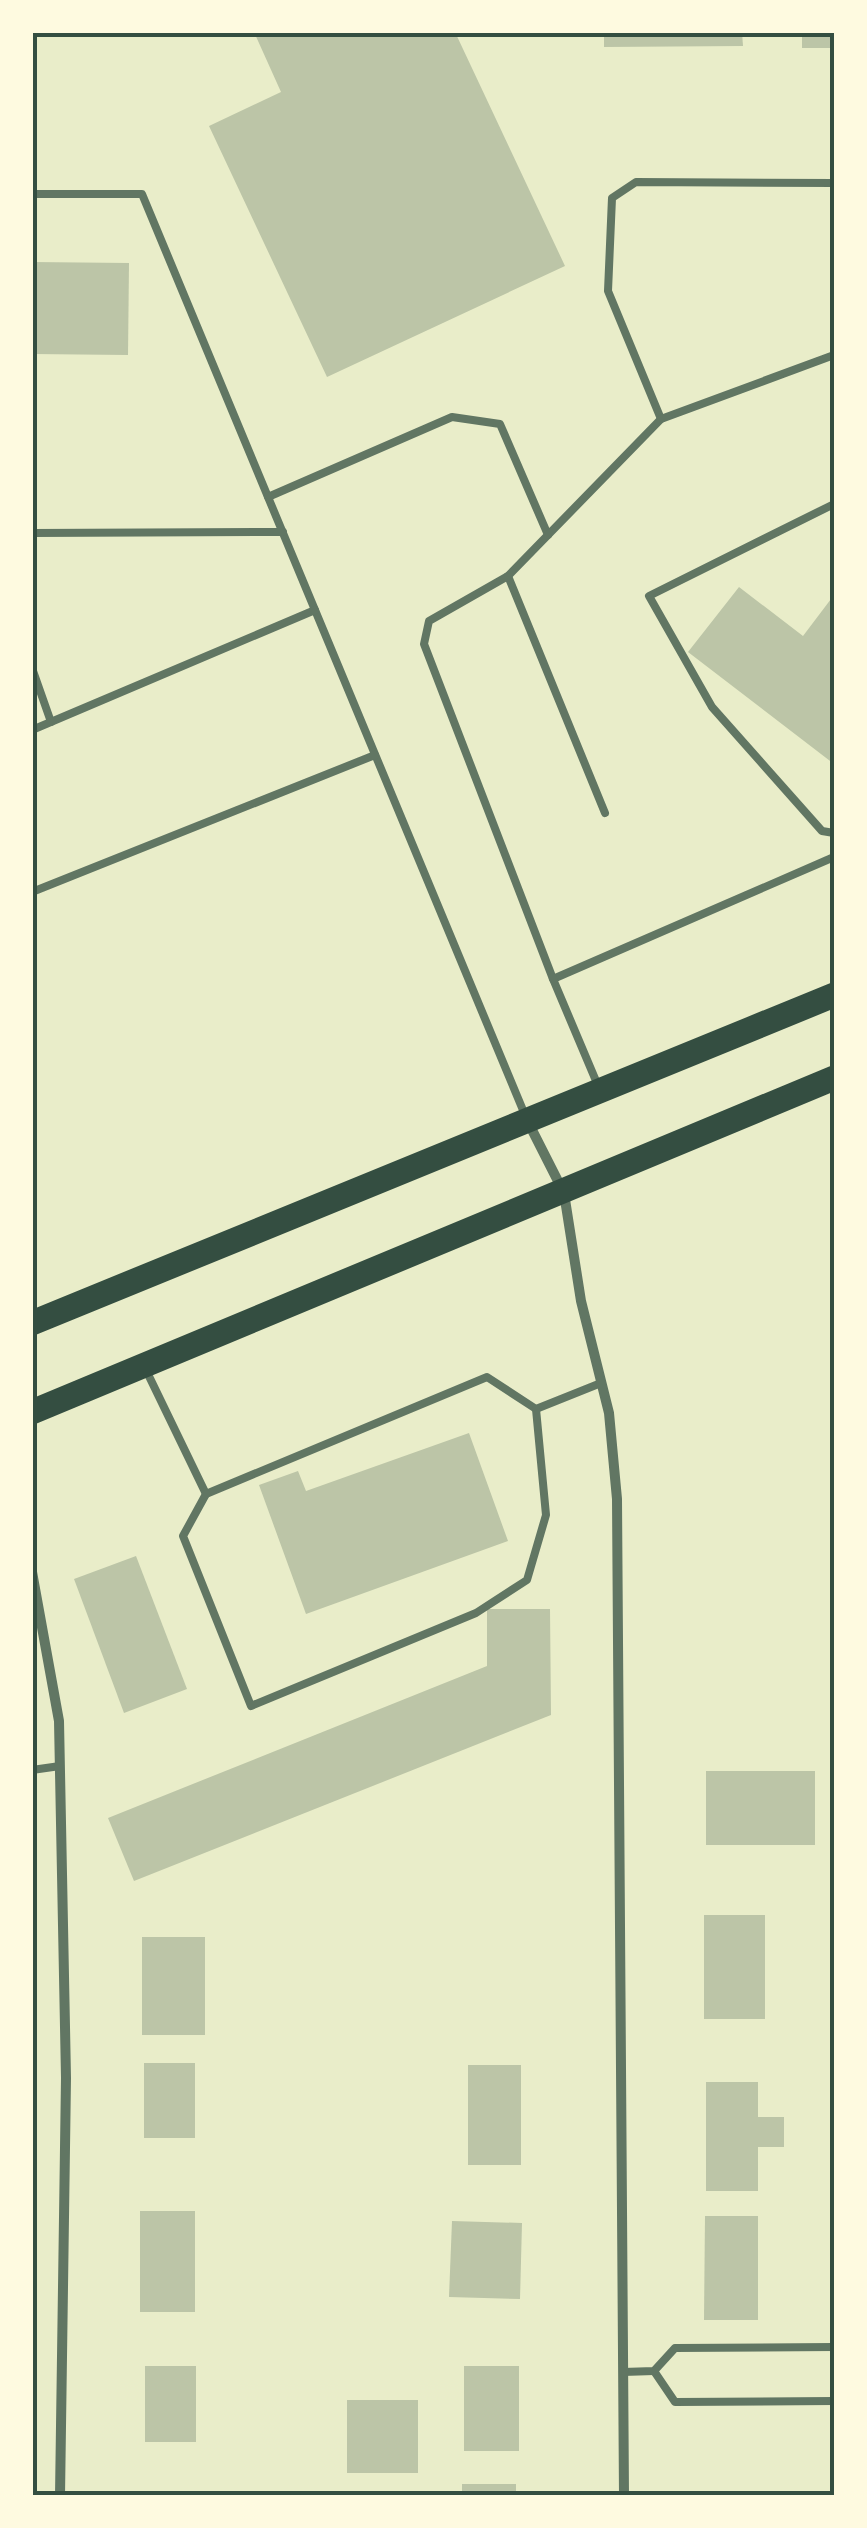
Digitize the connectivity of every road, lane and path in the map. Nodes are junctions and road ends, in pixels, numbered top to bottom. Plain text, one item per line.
1 (834, 183) edge
2 (32, 194) edge
3 (834, 355) edge
4 (661, 420) junction
5 (268, 497) junction
6 (834, 504) edge
7 (283, 532) junction
8 (32, 533) edge
9 (548, 535) junction
10 (508, 576) junction
11 (315, 610) junction
12 (32, 668) edge
13 (50, 722) junction
14 (32, 730) edge
15 (375, 755) junction
16 (606, 813) dead end
17 (834, 834) edge
18 (834, 857) edge
19 (32, 892) edge
20 (553, 979) junction
21 (834, 995) edge
22 (834, 1078) edge
23 (600, 1090) junction
24 (526, 1120) junction
25 (564, 1194) junction
26 (32, 1323) edge
27 (144, 1366) junction
28 (601, 1383) junction
29 (536, 1408) junction
30 (32, 1412) edge
31 (206, 1494) junction
32 (32, 1572) edge
33 (38, 1627) edge
34 (60, 1766) junction
35 (32, 1770) edge
36 (834, 2347) edge
37 (654, 2371) junction
38 (623, 2372) junction
39 (834, 2401) edge
40 (60, 2496) edge
41 (624, 2496) edge

1 - 4 lane
2 - 5 lane
3 - 4 lane
4 - 9 lane
5 - 7 lane
5 - 9 lane
6 - 17 lane
7 - 8 lane
7 - 11 lane
9 - 10 lane
10 - 16 lane
10 - 20 lane
11 - 13 lane
11 - 15 lane
12 - 13 lane
13 - 14 lane
15 - 19 lane
15 - 24 lane
18 - 20 lane
20 - 23 lane
21 - 23 main road
22 - 25 main road
23 - 24 main road
24 - 25 street
24 - 26 main road
25 - 27 main road
25 - 28 street
27 - 30 main road
27 - 31 lane
28 - 29 lane
28 - 38 street
29 - 31 lane
29 - 31 lane
32 - 33 street
33 - 34 street
34 - 35 lane
34 - 40 street
36 - 37 lane
37 - 38 lane
37 - 39 lane
38 - 41 street

